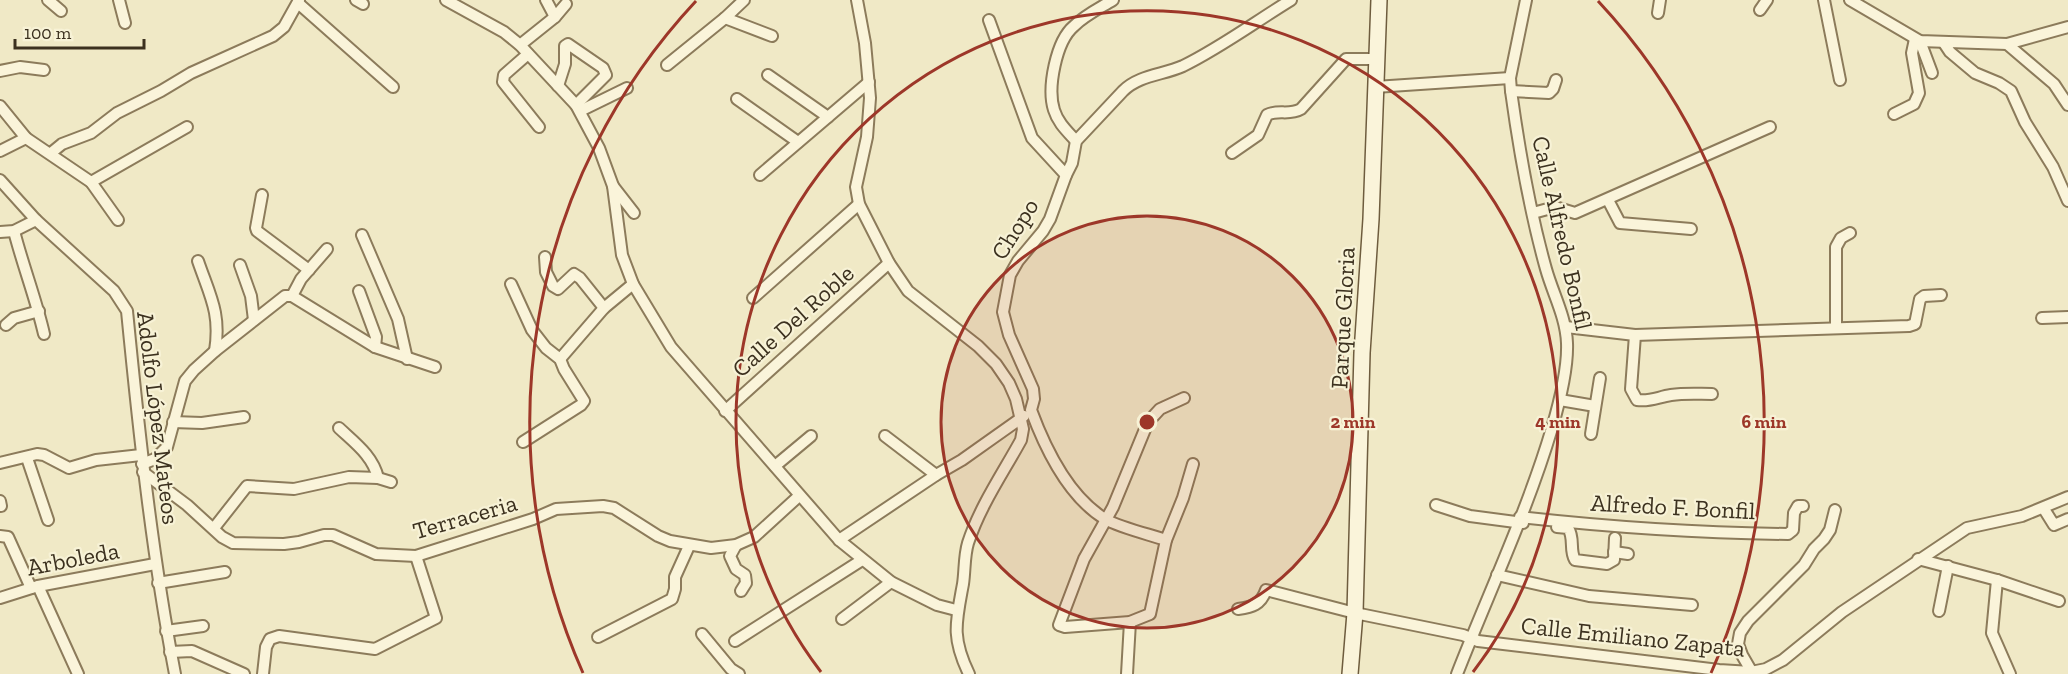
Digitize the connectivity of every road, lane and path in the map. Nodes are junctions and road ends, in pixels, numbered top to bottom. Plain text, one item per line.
1 (48, 0) edge
2 (119, 0) edge
3 (446, 0) edge
4 (546, 0) edge
5 (744, 0) edge
6 (856, 0) edge
7 (1113, 0) edge
8 (1291, 0) edge
9 (1379, 0) edge
10 (1388, 0) edge
11 (1526, 0) edge
12 (1660, 0) edge
13 (1767, 0) edge
14 (1824, 0) edge
15 (1850, 0) edge
16 (1872, 0) edge
17 (298, 1) edge
18 (566, 4) dead end
19 (1760, 10) dead end
20 (61, 11) dead end
21 (1658, 14) dead end
22 (1873, 15) junction
23 (555, 17) junction
24 (725, 18) junction
25 (989, 20) dead end
26 (125, 22) dead end
27 (2068, 27) edge
28 (772, 36) dead end
29 (1917, 40) junction
30 (1944, 43) junction
31 (2007, 44) junction
32 (520, 45) junction
33 (528, 54) junction
34 (1377, 59) junction
35 (667, 65) dead end
36 (45, 70) dead end
37 (0, 71) edge
38 (1932, 73) dead end
39 (768, 75) dead end
40 (1510, 78) junction
41 (1556, 80) dead end
42 (1840, 80) dead end
43 (869, 82) junction
44 (558, 86) junction
45 (393, 87) dead end
46 (1380, 87) junction
47 (627, 88) dead end
48 (1511, 91) junction
49 (737, 99) dead end
50 (0, 105) edge
51 (2068, 105) edge
52 (578, 108) junction
53 (1894, 114) dead end
54 (828, 117) junction
55 (187, 127) dead end
56 (539, 127) dead end
57 (1770, 127) dead end
58 (26, 138) junction
59 (1076, 141) junction
60 (798, 142) junction
61 (0, 152) edge
62 (51, 153) junction
63 (1232, 153) dead end
64 (760, 174) dead end
65 (1066, 175) junction
66 (0, 180) edge
67 (91, 182) junction
68 (613, 186) junction
69 (262, 195) dead end
70 (1608, 200) junction
71 (2068, 201) edge
72 (859, 204) junction
73 (634, 213) dead end
74 (1533, 213) junction
75 (36, 220) junction
76 (118, 220) dead end
77 (1691, 229) dead end
78 (14, 231) junction
79 (0, 232) edge
80 (1850, 233) dead end
81 (362, 235) dead end
82 (327, 249) dead end
83 (545, 257) dead end
84 (198, 261) dead end
85 (888, 262) junction
86 (240, 265) dead end
87 (309, 270) junction
88 (511, 284) dead end
89 (633, 284) junction
90 (359, 291) dead end
91 (292, 296) junction
92 (1941, 296) dead end
93 (753, 298) dead end
94 (604, 308) junction
95 (39, 311) junction
96 (2068, 317) edge
97 (2042, 318) dead end
98 (254, 320) junction
99 (6, 325) dead end
100 (1566, 327) junction
101 (1836, 328) junction
102 (44, 334) dead end
103 (1635, 335) junction
104 (375, 347) junction
105 (215, 351) junction
106 (407, 359) junction
107 (560, 359) junction
108 (435, 367) dead end
109 (1600, 378) dead end
110 (1712, 394) dead end
111 (1184, 398) dead end
112 (1560, 400) junction
113 (1595, 406) junction
114 (1031, 410) junction
115 (725, 411) junction
116 (244, 417) dead end
117 (1021, 419) junction
118 (173, 422) junction
119 (339, 428) dead end
120 (1591, 434) dead end
121 (811, 435) dead end
122 (885, 436) dead end
123 (523, 442) dead end
124 (27, 458) junction
125 (0, 463) edge
126 (142, 463) junction
127 (1193, 464) dead end
128 (775, 466) junction
129 (936, 475) junction
130 (378, 478) junction
131 (391, 482) dead end
132 (799, 496) junction
133 (2068, 497) edge
134 (1436, 505) dead end
135 (1803, 506) dead end
136 (2044, 509) junction
137 (1835, 510) dead end
138 (2068, 519) edge
139 (48, 520) dead end
140 (1106, 520) junction
141 (1520, 520) junction
142 (214, 528) junction
143 (0, 536) edge
144 (1615, 538) dead end
145 (838, 540) junction
146 (1166, 540) junction
147 (736, 545) junction
148 (689, 546) junction
149 (1614, 552) junction
150 (1628, 554) dead end
151 (417, 556) junction
152 (1918, 559) junction
153 (862, 560) junction
154 (155, 564) junction
155 (1948, 566) junction
156 (225, 572) dead end
157 (1497, 575) junction
158 (1997, 580) junction
159 (891, 582) junction
160 (158, 583) junction
161 (34, 587) junction
162 (741, 591) dead end
163 (0, 598) edge
164 (2060, 601) dead end
165 (1692, 605) dead end
166 (1238, 609) dead end
167 (957, 610) junction
168 (1939, 611) dead end
169 (1359, 614) junction
170 (842, 619) dead end
171 (1130, 622) junction
172 (203, 626) dead end
173 (166, 631) junction
174 (702, 634) dead end
175 (598, 637) dead end
176 (1471, 638) junction
177 (735, 641) dead end
178 (170, 652) junction
179 (1752, 673) edge
180 (78, 674) edge
181 (175, 674) edge
182 (244, 674) edge
183 (263, 674) edge
184 (739, 674) edge
185 (969, 674) edge
186 (1127, 674) edge
187 (1350, 674) edge
188 (1360, 674) edge
189 (1457, 674) edge
190 (2010, 674) edge

1 - 20 street
2 - 26 street
3 - 32 street
4 - 23 street
5 - 24 street
6 - 43 street
7 - 59 street
8 - 59 street, Chopo
9 - 34 main road, Parque Gloria
10 - 46 main road, Parque Gloria
11 - 40 street, Calle Alfredo Bonfil
12 - 21 street
13 - 19 street
14 - 42 street
15 - 22 street
16 - 22 street
17 - 45 street
17 - 62 street
18 - 23 street
22 - 29 street
23 - 32 street
24 - 28 street
24 - 35 street
25 - 65 street
27 - 31 street
29 - 30 street
29 - 38 street
29 - 53 street
30 - 31 street
30 - 71 street
31 - 51 street
32 - 33 street
33 - 44 street
33 - 56 street
34 - 46 main road, Parque Gloria
34 - 63 street
36 - 37 street
39 - 54 street
40 - 46 street
40 - 48 street, Calle Alfredo Bonfil
41 - 48 street
43 - 54 street
43 - 72 street
44 - 52 street
44 - 52 street
46 - 169 main road, Parque Gloria
47 - 52 street
48 - 74 street, Calle Alfredo Bonfil
49 - 60 street
50 - 58 street
52 - 68 street
54 - 60 street
55 - 67 street
57 - 70 street
58 - 61 street
58 - 62 street
59 - 65 street, Chopo
60 - 64 street
62 - 67 street
65 - 114 street, Chopo
66 - 75 street, Adolfo López Mateos
67 - 76 street
68 - 73 street
68 - 89 street
69 - 87 street
70 - 74 street
70 - 77 street
72 - 85 street
72 - 93 street
74 - 100 street, Calle Alfredo Bonfil
75 - 78 street
75 - 126 street, Adolfo López Mateos
78 - 79 street
78 - 95 street
80 - 101 street
81 - 106 street
82 - 87 street
83 - 94 street
84 - 105 street
85 - 115 street, Calle Del Roble
85 - 117 street
86 - 98 street
87 - 91 street
88 - 107 street
89 - 94 street
89 - 115 street
90 - 104 street
91 - 98 street
91 - 104 street
92 - 101 street
94 - 107 street
95 - 99 street
95 - 102 street
96 - 97 street
98 - 105 street
100 - 103 street
100 - 112 street, Calle Alfredo Bonfil
101 - 103 street
103 - 110 street
104 - 106 street
105 - 118 street
106 - 108 street
107 - 123 street
109 - 113 street
111 - 140 street
112 - 113 street
112 - 141 street, Calle Alfredo Bonfil
113 - 120 street
114 - 117 street
114 - 140 street, Chopo
115 - 128 street
116 - 118 street
117 - 129 street
117 - 167 street
118 - 126 street
119 - 130 street
121 - 128 street
122 - 129 street
124 - 125 street
124 - 126 street
124 - 139 street
126 - 142 street, Terraceria
126 - 154 street, Adolfo López Mateos
127 - 146 street
128 - 132 street
129 - 145 street
130 - 131 street
130 - 142 street
132 - 145 street
132 - 147 street, Terraceria
133 - 136 street, Calle Emiliano Zapata
134 - 141 street
135 - 141 street, Alfredo F. Bonfil
136 - 138 street
136 - 152 street, Calle Emiliano Zapata
137 - 179 street
140 - 146 street, Chopo
140 - 171 street
141 - 149 street
141 - 157 street, Calle Alfredo Bonfil
142 - 151 street, Terraceria
143 - 161 street
144 - 149 street
145 - 153 street
146 - 171 street
147 - 148 street, Terraceria
147 - 162 street
148 - 151 street, Terraceria
148 - 175 street
149 - 150 street
151 - 183 street
152 - 155 street
152 - 179 street, Calle Emiliano Zapata
153 - 159 street
153 - 177 street
154 - 160 street, Adolfo López Mateos
154 - 161 street, Arboleda
155 - 158 street
155 - 168 street
156 - 160 street
157 - 165 street
157 - 176 street, Calle Alfredo Bonfil
158 - 164 street
158 - 190 street
159 - 167 street
159 - 170 street
160 - 173 street, Adolfo López Mateos
161 - 163 street, Arboleda
161 - 180 street
166 - 169 street, Calle Emiliano Zapata
167 - 185 street
169 - 176 street, Calle Emiliano Zapata
169 - 187 main road, Parque Gloria
169 - 188 main road, Parque Gloria
171 - 186 street
172 - 173 street
173 - 178 street, Adolfo López Mateos
174 - 184 street
176 - 179 street, Calle Emiliano Zapata
176 - 189 street, Calle Alfredo Bonfil
178 - 181 street, Adolfo López Mateos
178 - 182 street

